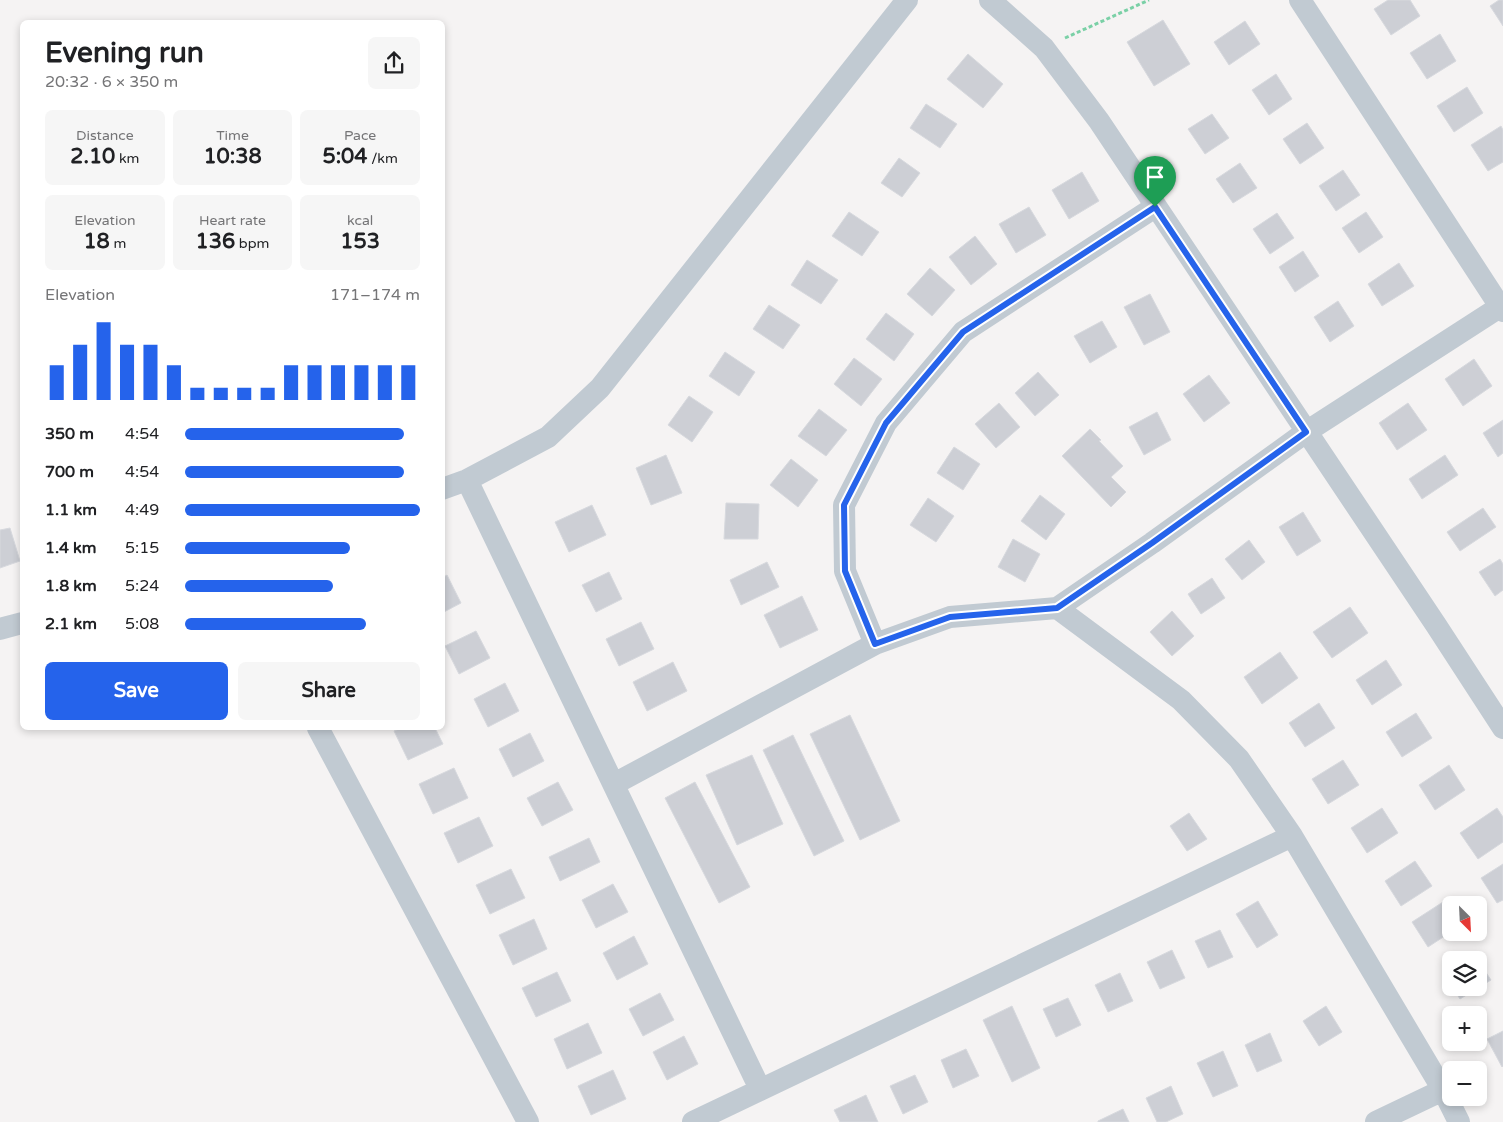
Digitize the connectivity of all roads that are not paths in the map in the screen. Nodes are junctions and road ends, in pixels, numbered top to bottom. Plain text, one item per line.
1 (907, 0) edge
2 (990, 0) edge
3 (1300, 0) edge
4 (1155, 207) junction
5 (1502, 308) edge
6 (1306, 432) junction
7 (466, 480) junction
8 (445, 488) edge
9 (1057, 608) junction
10 (20, 624) edge
11 (0, 629) edge
12 (875, 644) junction
13 (1503, 728) edge
14 (319, 730) edge
15 (614, 784) junction
16 (1292, 836) junction
17 (1442, 1088) edge
18 (760, 1089) junction
19 (1442, 1090) edge
20 (1451, 1106) edge
21 (528, 1122) edge
22 (693, 1122) edge
23 (1376, 1122) edge
24 (1459, 1122) edge

1 - 7 street
2 - 4 street
3 - 5 street
4 - 6 street
4 - 12 street
5 - 6 street
6 - 9 street
6 - 13 street
7 - 8 street
7 - 15 street
9 - 12 street
9 - 16 street
10 - 11 street
12 - 15 street
14 - 21 street
15 - 18 street
16 - 17 street
16 - 18 street
18 - 22 street
19 - 23 street
20 - 24 street

